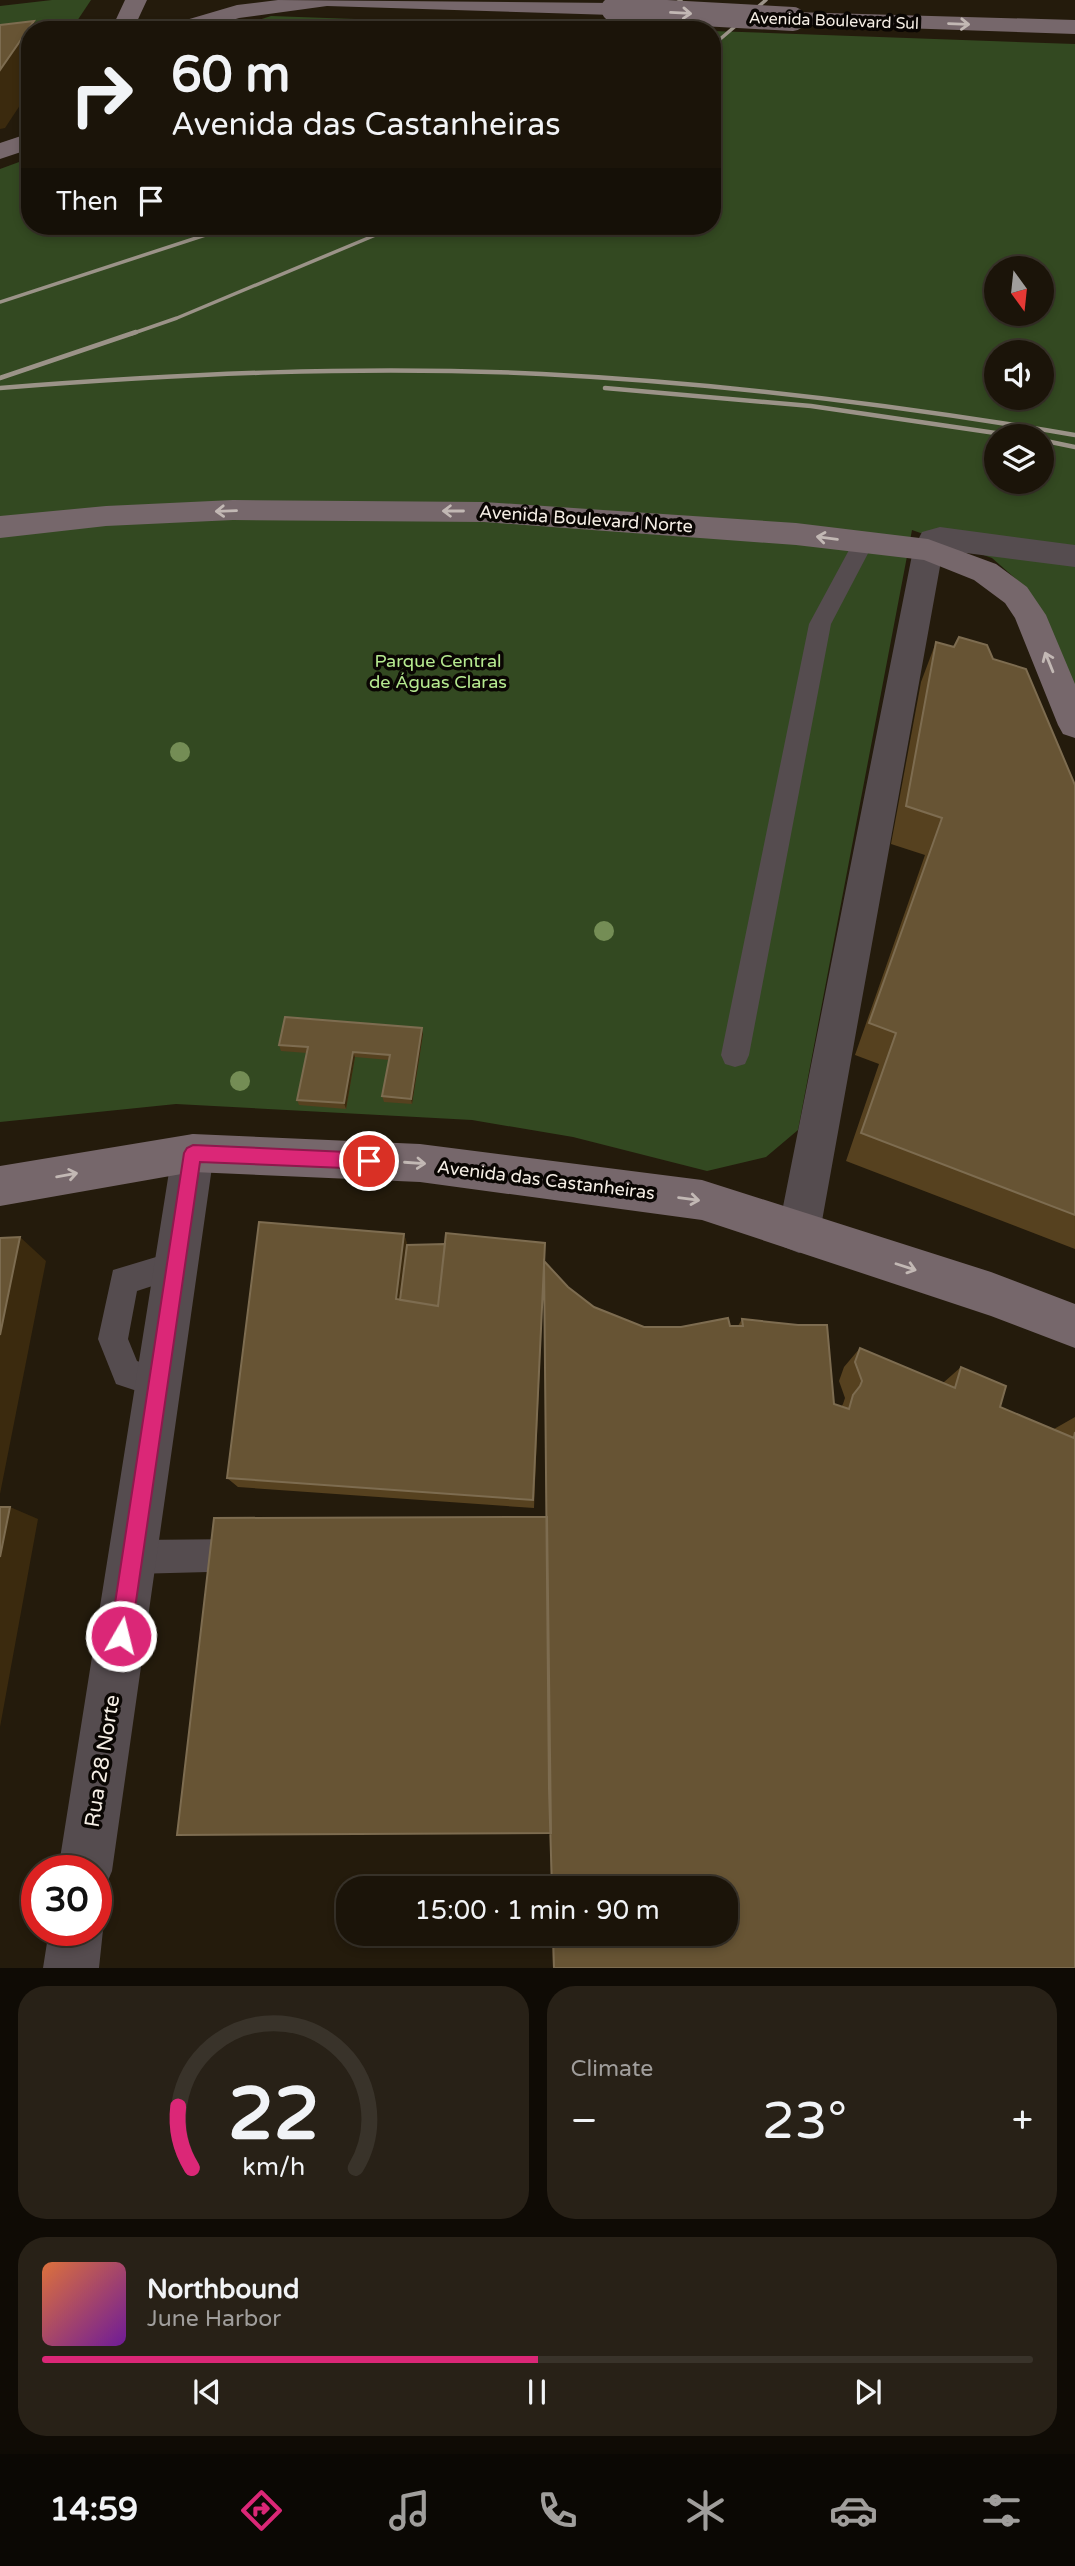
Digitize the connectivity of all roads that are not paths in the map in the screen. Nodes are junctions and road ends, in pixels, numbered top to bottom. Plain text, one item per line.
1 (136, 0) edge
2 (126, 21) edge
3 (207, 21) edge
4 (1075, 27) edge
5 (21, 144) edge
6 (0, 152) edge
7 (0, 527) edge
8 (863, 542) junction
9 (929, 550) junction
10 (1075, 556) edge
11 (1075, 725) edge
12 (735, 1055) dead end
13 (193, 1153) junction
14 (0, 1186) edge
15 (799, 1232) junction
16 (1075, 1325) edge
17 (271, 1554) edge
18 (132, 1557) junction
19 (87, 1855) edge
20 (74, 1946) edge
21 (71, 1968) edge

1 - 2 street
3 -> 4 street, Avenida Boulevard Sul, bridge
5 - 6 street
8 -> 7 street, Avenida Boulevard Norte
8 - 9 street, Avenida Boulevard Norte
8 - 12 lane
9 - 10 street
11 -> 9 street, Avenida Boulevard Norte
9 - 15 street
14 -> 13 street, Avenida das Castanheiras
13 -> 15 street, Avenida das Castanheiras
13 - 18 street, Rua 28 Norte
15 -> 16 street, Avenida das Castanheiras
17 - 18 lane
18 - 19 street, Rua 28 Norte
20 - 21 street

